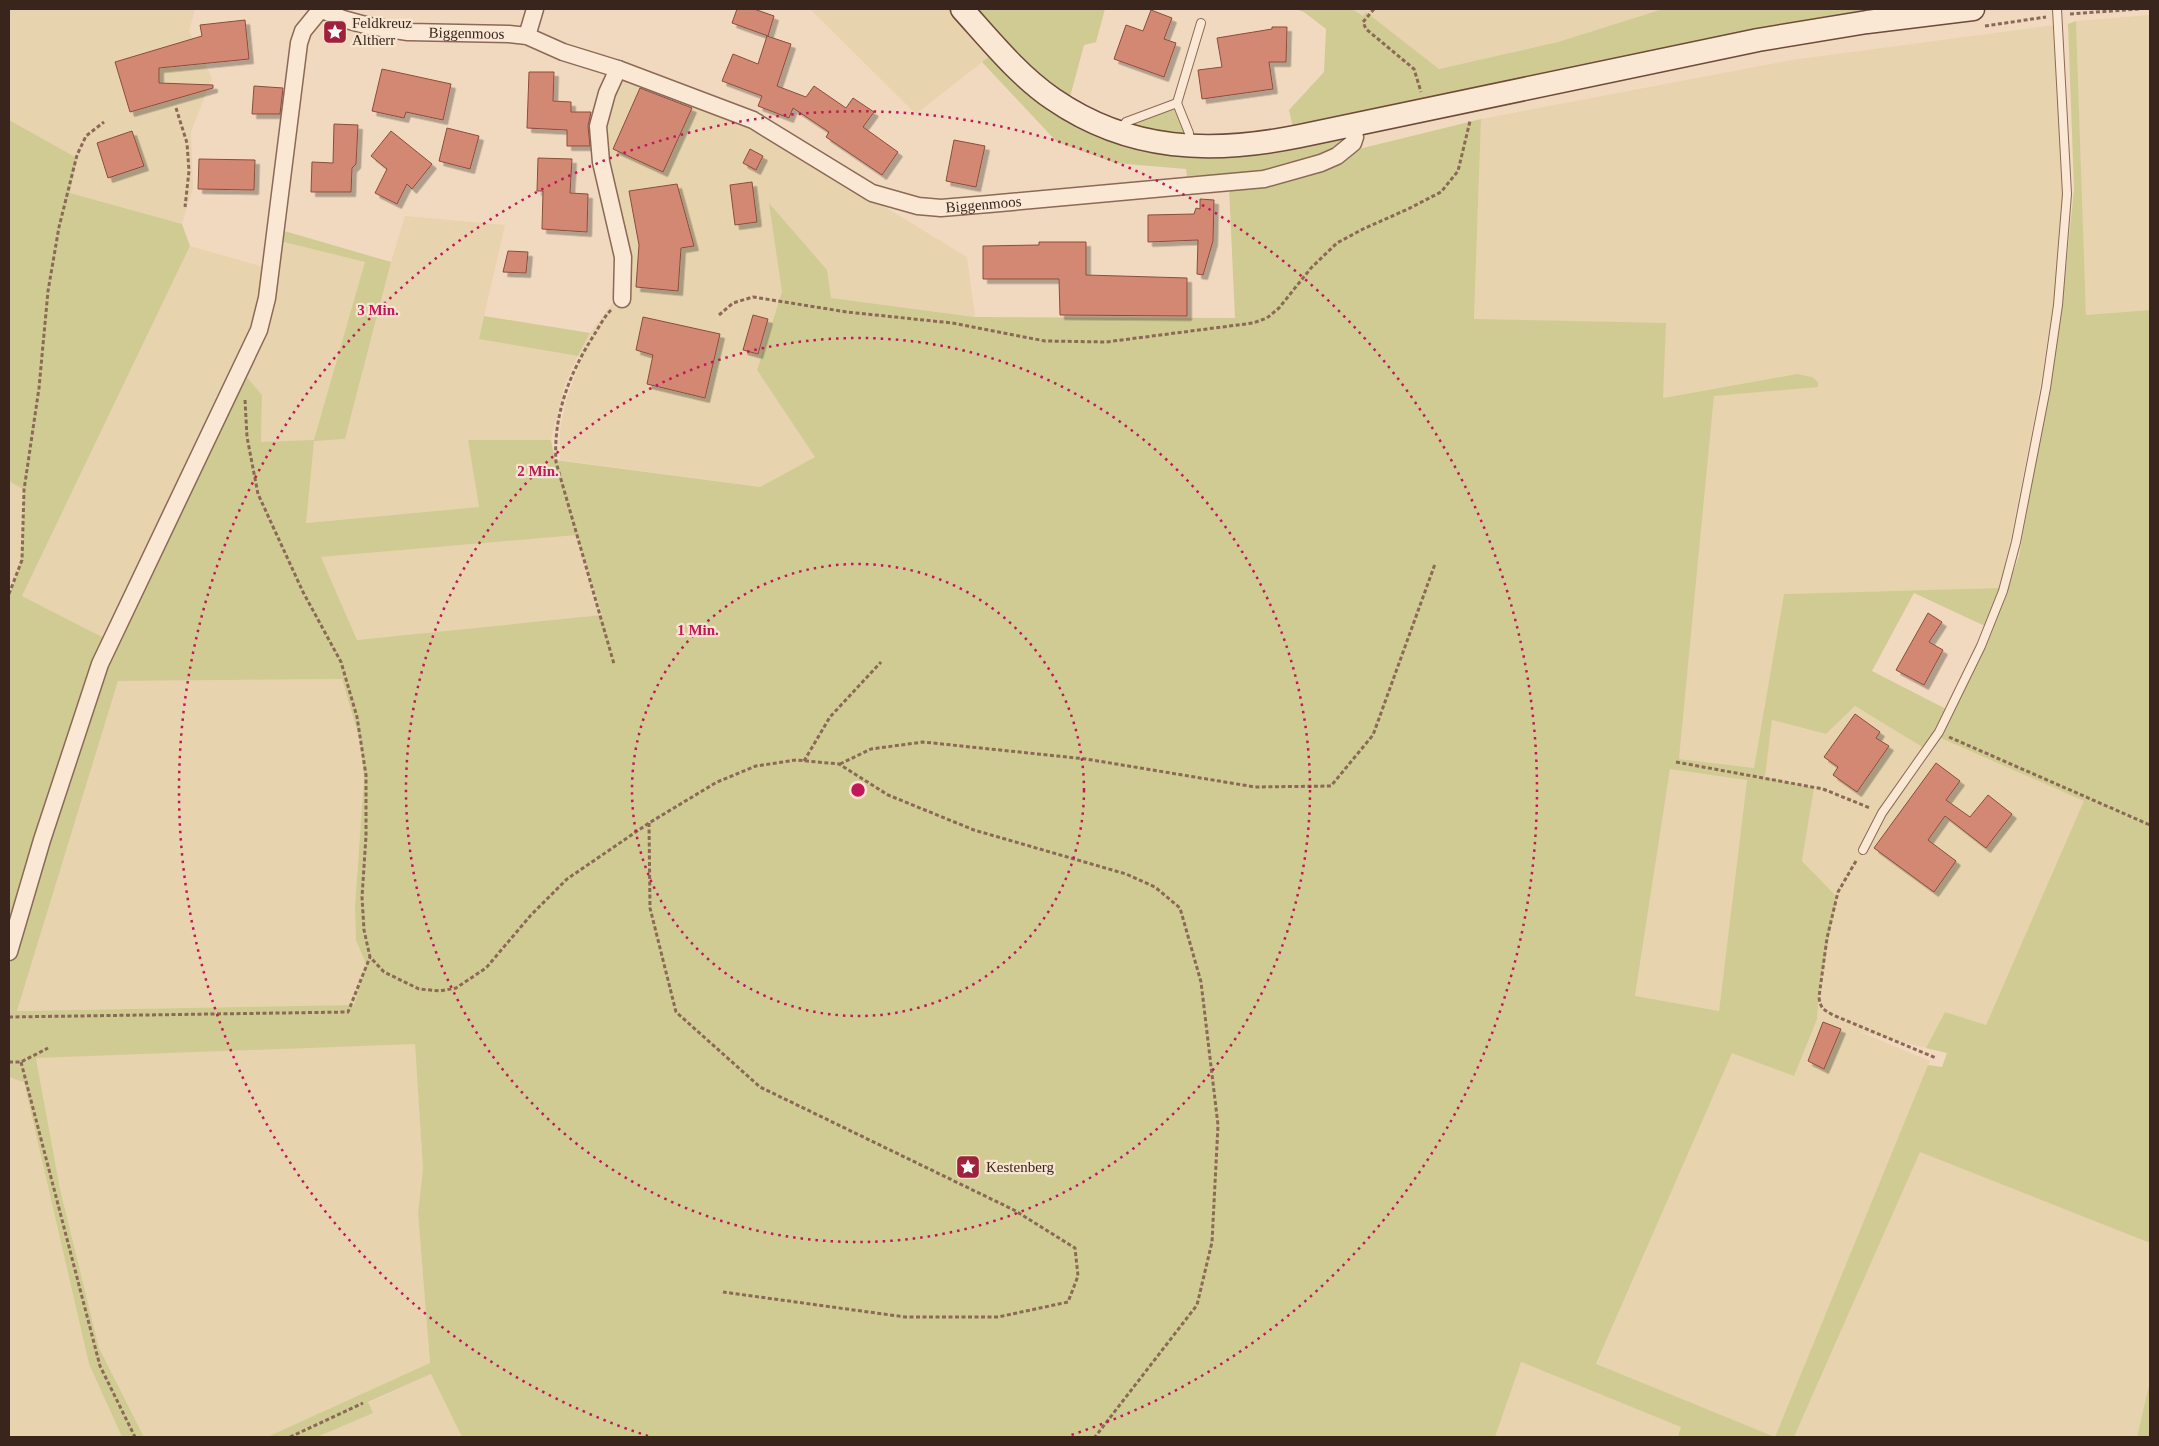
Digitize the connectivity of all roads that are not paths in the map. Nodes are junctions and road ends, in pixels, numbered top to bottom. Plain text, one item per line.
1 (320, 9) edge
2 (535, 9) edge
3 (962, 9) edge
4 (2057, 12) edge
5 (1977, 18) edge
6 (1201, 23) dead end
7 (527, 36) junction
8 (618, 70) junction
9 (1178, 103) junction
10 (1349, 127) junction
11 (1117, 132) junction
12 (1190, 147) junction
13 (622, 299) road end
14 (1863, 850) road end
15 (9, 952) edge

1 - 7 street, Biggenmoos
1 - 15 street, Biggenmoos
2 - 7 street, Biggenmoos
3 - 11 main road
4 - 14 lane
5 - 10 main road
6 - 9 lane
7 - 8 street, Biggenmoos
8 - 10 street, Biggenmoos
8 - 13 street
9 - 11 lane
9 - 12 lane
10 - 12 main road
11 - 12 main road

